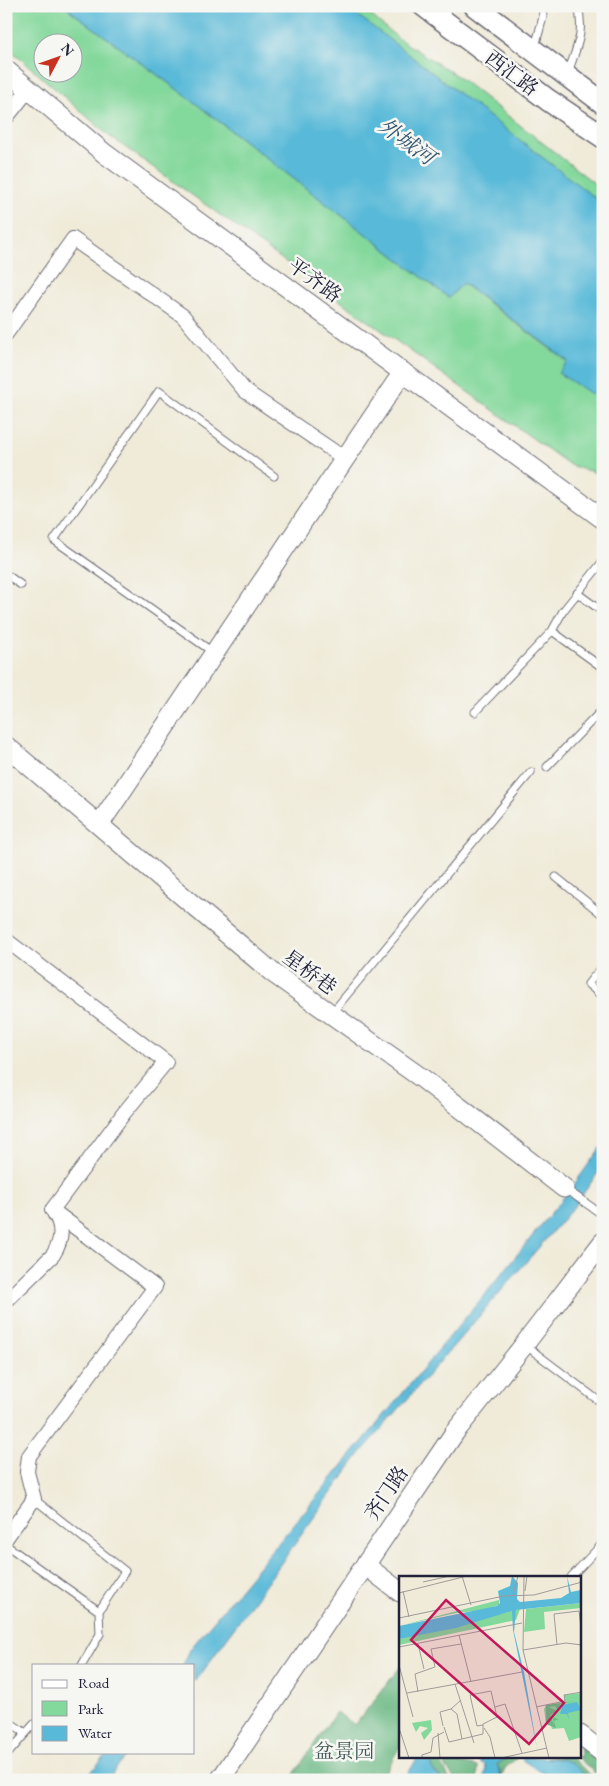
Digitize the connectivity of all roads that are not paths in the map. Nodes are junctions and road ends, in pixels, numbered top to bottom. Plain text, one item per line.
1 (424, 6) edge
2 (474, 6) edge
3 (542, 6) edge
4 (578, 6) edge
5 (534, 51) junction
6 (6, 70) edge
7 (567, 76) junction
8 (29, 89) junction
9 (603, 103) edge
10 (6, 118) edge
11 (603, 136) edge
12 (6, 334) edge
13 (403, 372) junction
14 (345, 459) junction
15 (274, 476) dead end
16 (603, 519) edge
17 (603, 561) edge
18 (6, 574) edge
19 (21, 584) dead end
20 (577, 593) junction
21 (603, 612) edge
22 (552, 631) junction
23 (214, 654) junction
24 (603, 668) edge
25 (603, 709) edge
26 (475, 712) dead end
27 (6, 746) edge
28 (547, 767) dead end
29 (531, 772) dead end
30 (99, 825) junction
31 (556, 877) dead end
32 (603, 915) edge
33 (6, 940) edge
34 (603, 965) edge
35 (603, 997) edge
36 (331, 1014) junction
37 (564, 1188) joint
38 (52, 1210) junction
39 (603, 1215) edge
40 (603, 1242) edge
41 (6, 1302) edge
42 (524, 1345) junction
43 (603, 1404) edge
44 (34, 1499) junction
45 (6, 1538) edge
46 (603, 1543) edge
47 (6, 1545) edge
48 (365, 1565) junction
49 (572, 1576) edge
50 (399, 1591) edge
51 (99, 1611) junction
52 (83, 1664) edge
53 (6, 1720) edge
54 (32, 1726) edge
55 (26, 1733) junction
56 (582, 1737) edge
57 (603, 1753) edge
58 (6, 1756) edge
59 (220, 1780) edge

1 - 11 main road, 西汇路
2 - 5 main road, 西汇路
3 - 5 lane
4 - 7 lane
5 - 7 main road, 西汇路
6 - 8 main road, 平齐路
7 - 9 main road, 西汇路
8 - 10 street
8 - 13 main road, 平齐路
12 - 14 street
13 - 14 main road
13 - 16 main road, 平齐路
14 - 23 main road
15 - 23 lane
17 - 20 lane
18 - 19 lane
20 - 21 lane
20 - 22 lane
22 - 24 lane
22 - 26 lane
23 - 30 main road
25 - 28 lane
27 - 30 main road, 星桥巷
29 - 36 lane
30 - 36 main road, 星桥巷
31 - 32 lane
33 - 38 street
34 - 35 lane
36 - 37 main road, 星桥巷
37 - 39 lane, 星桥巷
38 - 41 street
38 - 44 street
40 - 42 main road, 齐门路
42 - 43 lane
42 - 48 main road, 齐门路
44 - 45 street
44 - 51 lane
46 - 49 lane
47 - 51 lane
48 - 50 main road
48 - 59 main road, 齐门路
51 - 52 lane
53 - 55 lane
54 - 55 lane
55 - 58 lane
56 - 57 main road

